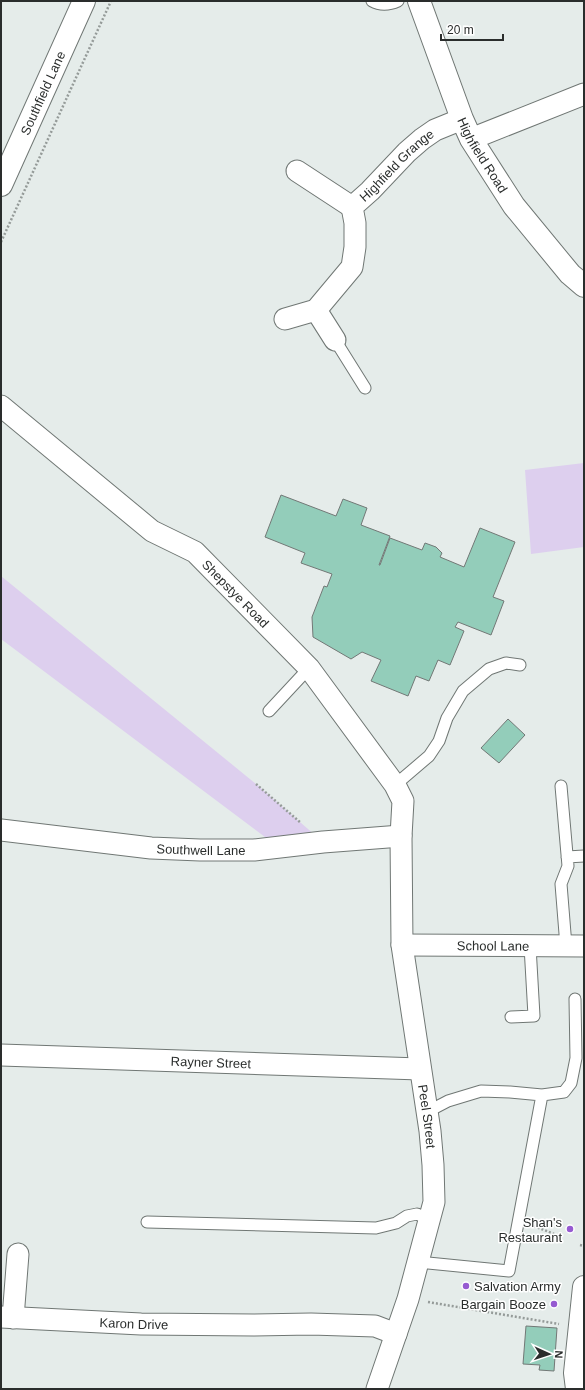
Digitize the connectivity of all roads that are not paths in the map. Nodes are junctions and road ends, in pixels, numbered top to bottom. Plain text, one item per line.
1 (84, 1) edge
2 (372, 1) edge
3 (398, 1) edge
4 (419, 1) edge
5 (584, 94) edge
6 (462, 119) junction
7 (471, 139) junction
8 (297, 171) dead end
9 (1, 185) edge
10 (352, 207) junction
11 (579, 277) edge
12 (316, 310) junction
13 (285, 319) dead end
14 (335, 340) joint
15 (365, 388) dead end
16 (1, 406) edge
17 (520, 665) dead end
18 (309, 668) junction
19 (269, 711) dead end
20 (395, 785) junction
21 (561, 786) dead end
22 (1, 830) edge
23 (401, 836) junction
24 (584, 856) edge
25 (567, 857) junction
26 (402, 945) junction
27 (530, 946) junction
28 (575, 946) edge
29 (575, 999) dead end
30 (511, 1017) dead end
31 (1, 1055) edge
32 (420, 1069) junction
33 (542, 1095) junction
34 (427, 1112) junction
35 (430, 1220) junction
36 (147, 1222) dead end
37 (18, 1254) dead end
38 (418, 1262) junction
39 (584, 1288) edge
40 (7, 1318) edge
41 (396, 1334) junction
42 (579, 1378) edge
43 (377, 1389) edge

1 - 9 main road, Southfield Lane
2 - 3 lane
4 - 6 main road, Highfield Road
5 - 7 street
6 - 7 main road, Highfield Road
6 - 10 street, Highfield Grange
7 - 11 main road, Highfield Road
8 - 10 street
10 - 12 street, Highfield Grange
12 - 13 street
12 - 14 street
14 - 15 lane
16 - 18 street, Shepstye Road
17 - 20 lane
18 - 19 lane
18 - 20 street, Shepstye Road
20 - 23 street, Shepstye Road
21 - 25 lane
22 - 23 street, Southwell Lane
23 - 26 street, Peel Street
24 - 25 lane
25 - 28 lane
26 - 27 street, School Lane
26 - 32 street, Peel Street
27 - 28 street, School Lane
27 - 30 lane
29 - 33 lane
31 - 32 street, Rayner Street
32 - 34 street, Peel Street
33 - 34 lane
33 - 38 lane
34 - 35 street, Peel Street
35 - 36 lane
35 - 38 street, Peel Street
37 - 40 street, Karon Drive
38 - 41 street, Peel Street
39 - 42 main road
40 - 41 street, Karon Drive
41 - 43 street, Peel Street

